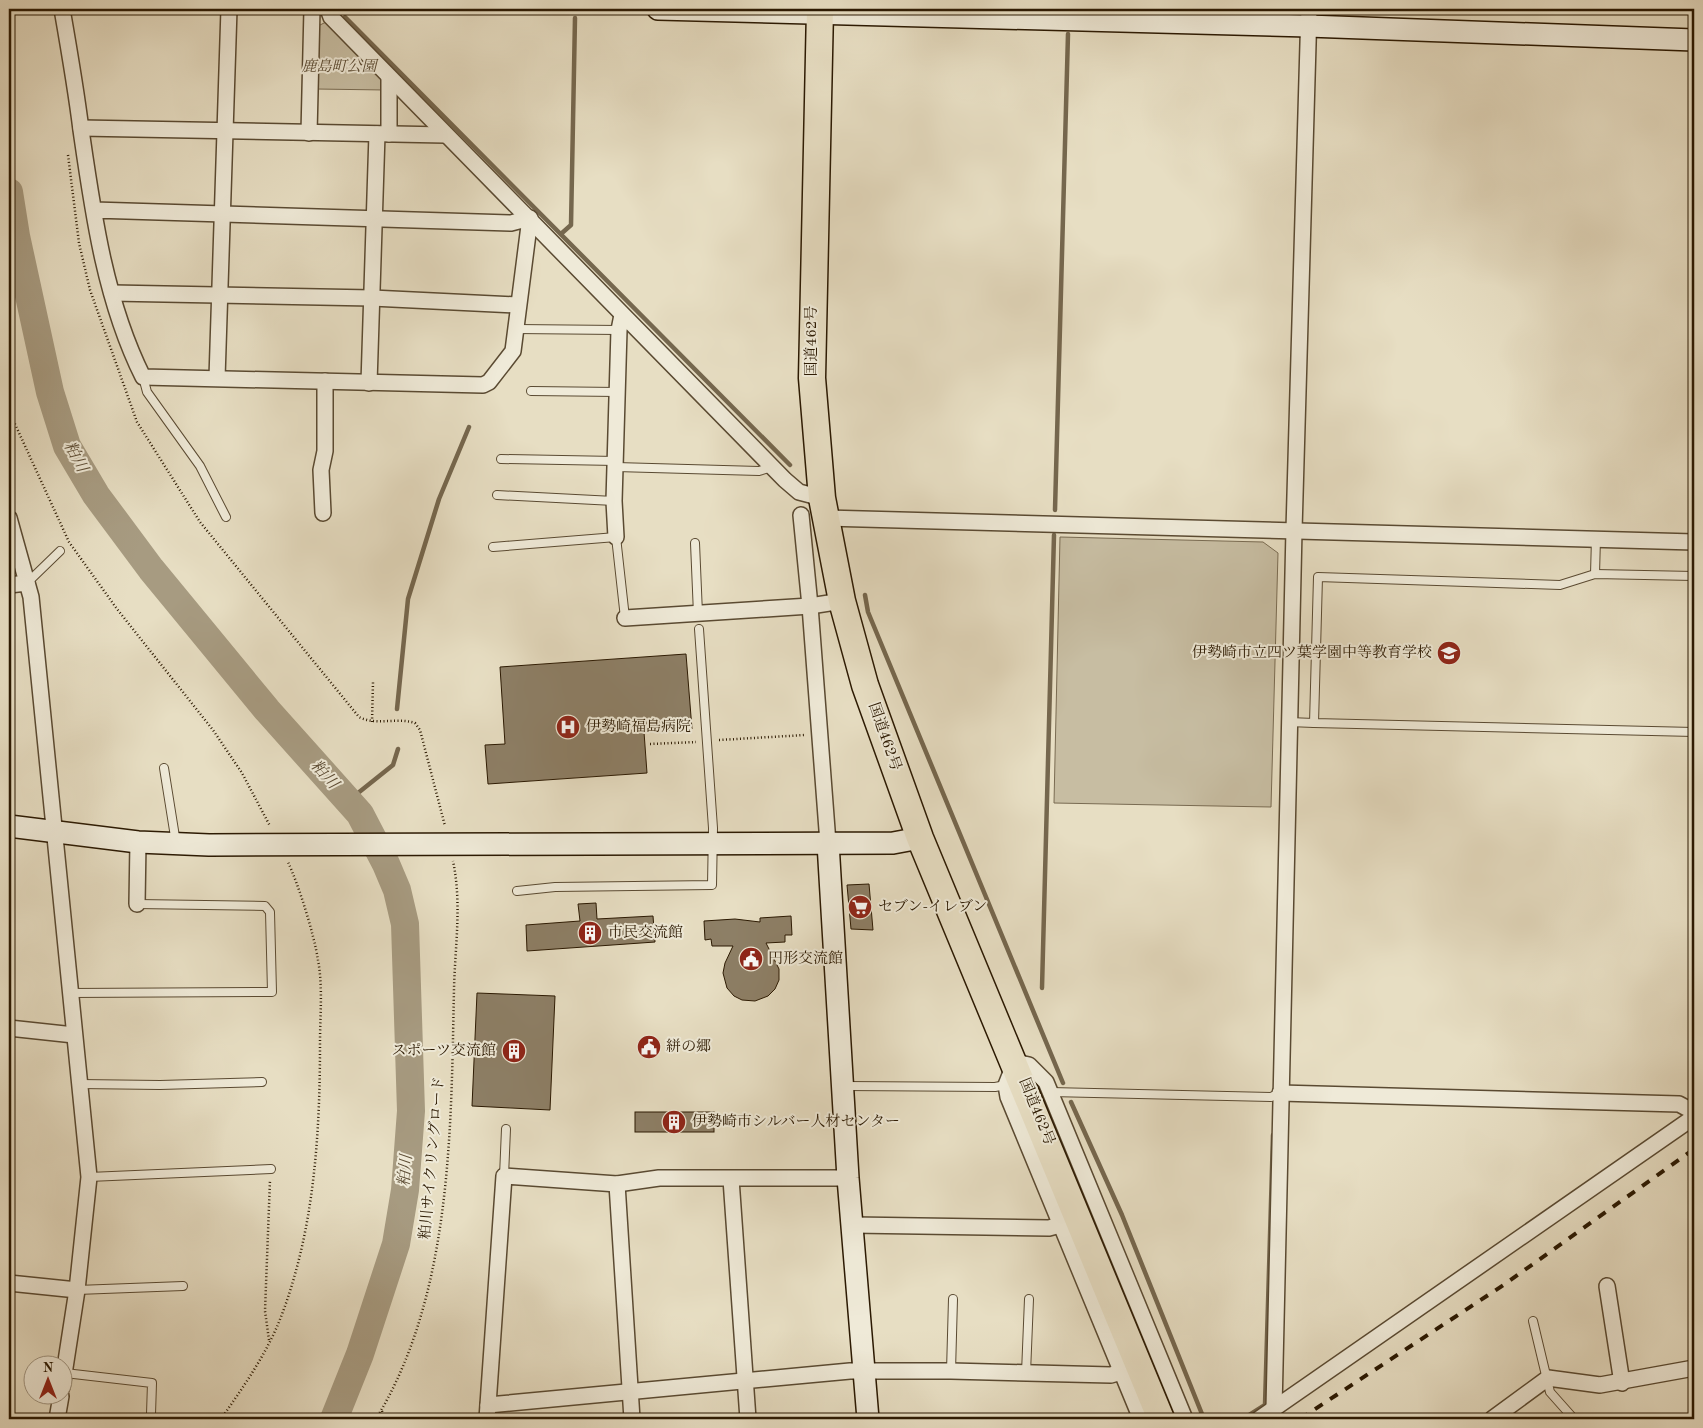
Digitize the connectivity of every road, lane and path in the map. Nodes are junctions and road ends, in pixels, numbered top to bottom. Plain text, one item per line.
1 (62, 9) edge
2 (229, 9) edge
3 (312, 9) edge
4 (328, 9) edge
5 (658, 9) edge
6 (820, 11) edge
7 (1308, 18) edge
8 (1694, 40) edge
9 (388, 77) junction
10 (81, 128) junction
11 (225, 132) junction
12 (309, 133) junction
13 (383, 134) junction
14 (445, 135) junction
15 (94, 210) junction
16 (223, 214) junction
17 (530, 218) junction
18 (374, 219) junction
19 (112, 293) junction
20 (220, 294) junction
21 (372, 298) junction
22 (517, 305) junction
23 (621, 322) junction
24 (516, 329) junction
25 (143, 377) junction
26 (217, 378) junction
27 (325, 381) junction
28 (369, 383) junction
29 (531, 391) dead end
30 (618, 392) junction
31 (9, 410) edge
32 (501, 459) dead end
33 (616, 464) junction
34 (772, 467) junction
35 (497, 495) dead end
36 (614, 500) junction
37 (816, 511) junction
38 (323, 513) dead end
39 (9, 518) edge
40 (226, 518) dead end
41 (1294, 530) junction
42 (616, 537) junction
43 (1596, 538) junction
44 (1694, 542) edge
45 (695, 543) dead end
46 (493, 548) dead end
47 (60, 551) dead end
48 (1595, 574) junction
49 (1694, 576) edge
50 (27, 583) junction
51 (9, 585) edge
52 (842, 601) junction
53 (810, 606) junction
54 (625, 618) joint
55 (698, 621) junction
56 (372, 682) dead end
57 (372, 722) dead end
58 (1289, 722) junction
59 (1314, 723) junction
60 (1694, 732) edge
61 (820, 734) junction
62 (707, 741) junction
63 (650, 744) dead end
64 (164, 768) dead end
65 (9, 826) edge
66 (55, 832) junction
67 (920, 838) junction
68 (138, 842) junction
69 (712, 843) junction
70 (828, 843) junction
71 (176, 844) junction
72 (281, 844) junction
73 (448, 851) junction
74 (517, 891) dead end
75 (137, 904) joint
76 (69, 993) junction
77 (9, 1028) edge
78 (74, 1035) junction
79 (1010, 1073) junction
80 (262, 1082) dead end
81 (79, 1084) junction
82 (843, 1086) junction
83 (1050, 1092) junction
84 (1280, 1093) junction
85 (1694, 1112) edge
86 (1694, 1117) edge
87 (506, 1129) dead end
88 (271, 1169) joint
89 (504, 1176) junction
90 (89, 1177) junction
91 (848, 1178) junction
92 (731, 1179) junction
93 (618, 1184) junction
94 (853, 1225) junction
95 (1060, 1225) junction
96 (9, 1283) edge
97 (184, 1286) dead end
98 (1607, 1286) dead end
99 (77, 1290) junction
100 (953, 1299) dead end
101 (1029, 1299) dead end
102 (1533, 1321) dead end
103 (269, 1340) junction
104 (67, 1356) edge
105 (1694, 1368) edge
106 (865, 1371) junction
107 (951, 1371) junction
108 (1121, 1372) junction
109 (1026, 1374) junction
110 (1548, 1378) junction
111 (72, 1380) edge
112 (745, 1382) junction
113 (1622, 1383) junction
114 (631, 1394) junction
115 (60, 1406) edge
116 (1274, 1409) junction
117 (382, 1411) junction
118 (488, 1412) edge
119 (151, 1414) dead end
120 (58, 1419) edge
121 (221, 1419) edge
122 (376, 1419) edge
123 (384, 1419) edge
124 (632, 1419) edge
125 (748, 1419) edge
126 (868, 1419) edge
127 (1141, 1419) edge
128 (1162, 1419) edge
129 (1185, 1419) edge
130 (1259, 1419) edge
131 (1494, 1419) edge
132 (1574, 1419) edge

1 - 10 street
2 - 11 street
3 - 12 street
4 - 9 street
5 - 6 street
6 - 7 street
6 - 37 highway, 国道462号
7 - 8 street
7 - 41 street
9 - 13 street
9 - 14 street
10 - 11 street
10 - 15 street
11 - 12 street
11 - 16 street
12 - 13 street
13 - 14 street
13 - 18 street
14 - 17 street
15 - 16 street
15 - 19 street
16 - 18 street
16 - 20 street
17 - 18 street
17 - 22 street
17 - 23 street
18 - 21 street
19 - 20 street
19 - 25 street
20 - 21 street
20 - 26 street
21 - 22 street
21 - 28 street
22 - 24 street
23 - 24 lane
23 - 30 street
23 - 34 street
24 - 28 street
25 - 26 street
25 - 40 lane
26 - 27 street
27 - 28 street
27 - 38 street
29 - 30 lane
30 - 33 street
31 - 72 path
32 - 33 lane
33 - 34 lane
33 - 36 street
34 - 37 street
35 - 36 lane
36 - 42 street
37 - 41 street
37 - 52 highway, 国道462号
37 - 53 street
39 - 50 street
41 - 43 street
41 - 58 street
42 - 46 lane
42 - 54 lane
43 - 44 street
43 - 48 lane
45 - 55 lane
47 - 50 lane
48 - 49 lane
48 - 59 lane
50 - 51 street
50 - 66 street
52 - 53 street
52 - 67 highway, 国道462号
53 - 55 street
53 - 61 street
54 - 55 street
55 - 62 lane
56 - 57 path
58 - 59 lane
58 - 84 street
59 - 60 lane
61 - 62 path
61 - 70 street
62 - 63 path
62 - 69 lane
64 - 71 lane
65 - 66 street
66 - 68 street
66 - 76 street
67 - 70 street
67 - 79 highway, 国道462号
68 - 71 street
68 - 75 street
69 - 70 street
69 - 73 street
69 - 74 lane
70 - 82 street
71 - 72 street
72 - 73 street
72 - 103 path
73 - 117 path, 粕川サイクリングロード
75 - 76 lane
76 - 78 street
77 - 78 street
78 - 81 street
79 - 82 lane
79 - 83 street
79 - 95 street
79 - 128 highway, 国道462号
80 - 81 lane
81 - 90 street
82 - 91 street
83 - 84 lane
83 - 129 street
84 - 85 street
84 - 116 street
86 - 116 street
87 - 89 lane
88 - 90 lane
88 - 103 path
89 - 93 street
89 - 118 street
90 - 99 street
91 - 92 street
91 - 94 street
92 - 93 street
92 - 112 street
93 - 114 street
94 - 95 street
94 - 106 street
95 - 108 street
96 - 99 street
97 - 99 lane
98 - 113 street
99 - 104 street
100 - 107 lane
101 - 109 lane
102 - 110 lane
103 - 121 path
105 - 113 street
106 - 107 street
106 - 112 street
106 - 126 street
107 - 109 street
108 - 109 street
108 - 127 street
110 - 113 street
110 - 131 street
110 - 132 lane
111 - 119 lane
112 - 114 street
112 - 125 street
114 - 118 street
114 - 124 street
115 - 120 street
116 - 130 street
117 - 122 path, 粕川サイクリングロード
117 - 123 path

